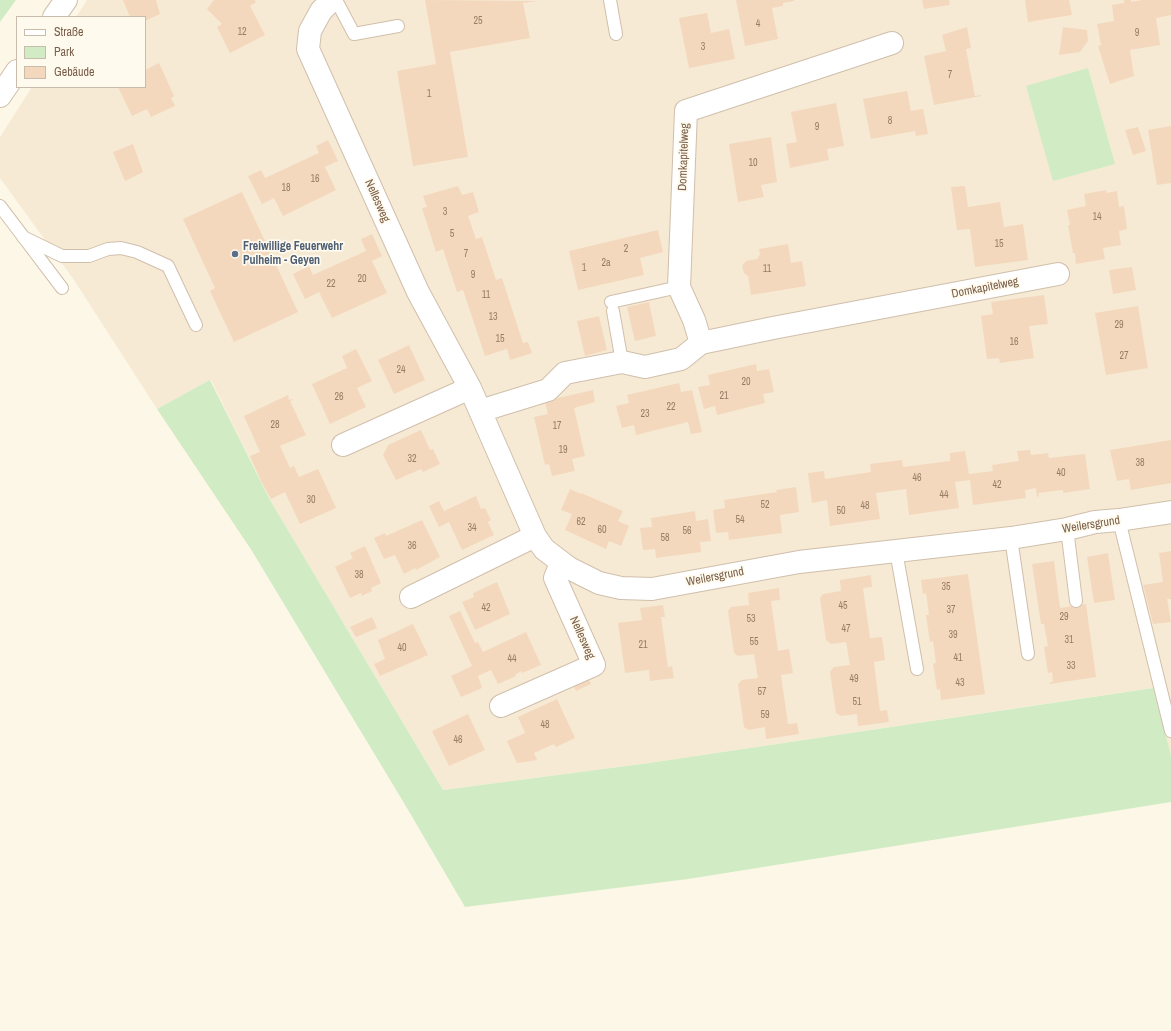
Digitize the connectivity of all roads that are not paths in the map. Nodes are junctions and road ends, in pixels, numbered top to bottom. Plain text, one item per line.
1 (66, 0) edge
2 (610, 0) edge
3 (330, 4) edge
4 (55, 16) edge
5 (398, 26) dead end
6 (616, 34) dead end
7 (892, 44) dead end
8 (16, 72) edge
9 (0, 96) edge
10 (0, 206) edge
11 (23, 237) junction
12 (1058, 274) dead end
13 (679, 287) junction
14 (62, 288) dead end
15 (196, 325) dead end
16 (701, 343) junction
17 (622, 362) junction
18 (470, 388) junction
19 (480, 411) junction
20 (343, 445) dead end
21 (1171, 512) edge
22 (1119, 520) junction
23 (1067, 529) junction
24 (1011, 538) junction
25 (539, 542) junction
26 (896, 551) junction
27 (561, 563) junction
28 (412, 597) dead end
29 (1076, 601) dead end
30 (1028, 654) dead end
31 (917, 669) dead end
32 (501, 706) dead end
33 (1171, 731) edge

1 - 4 street
2 - 6 lane
3 - 5 lane
3 - 18 street, Nellesweg
7 - 13 street, Domkapitelweg
8 - 9 street
10 - 11 lane
11 - 14 lane
11 - 15 lane
12 - 16 street, Domkapitelweg
13 - 16 street, Domkapitelweg
13 - 17 lane
16 - 17 street, Domkapitelweg
17 - 19 street, Domkapitelweg
18 - 19 street, Nellesweg
18 - 20 street
19 - 25 street, Nellesweg
21 - 22 street, Weilersgrund
22 - 23 street, Weilersgrund
22 - 33 lane
23 - 24 street, Weilersgrund
23 - 29 lane
24 - 26 street, Weilersgrund
24 - 30 lane
25 - 27 street, Weilersgrund
25 - 28 street
26 - 27 street, Weilersgrund
26 - 31 lane
27 - 32 street, Nellesweg

